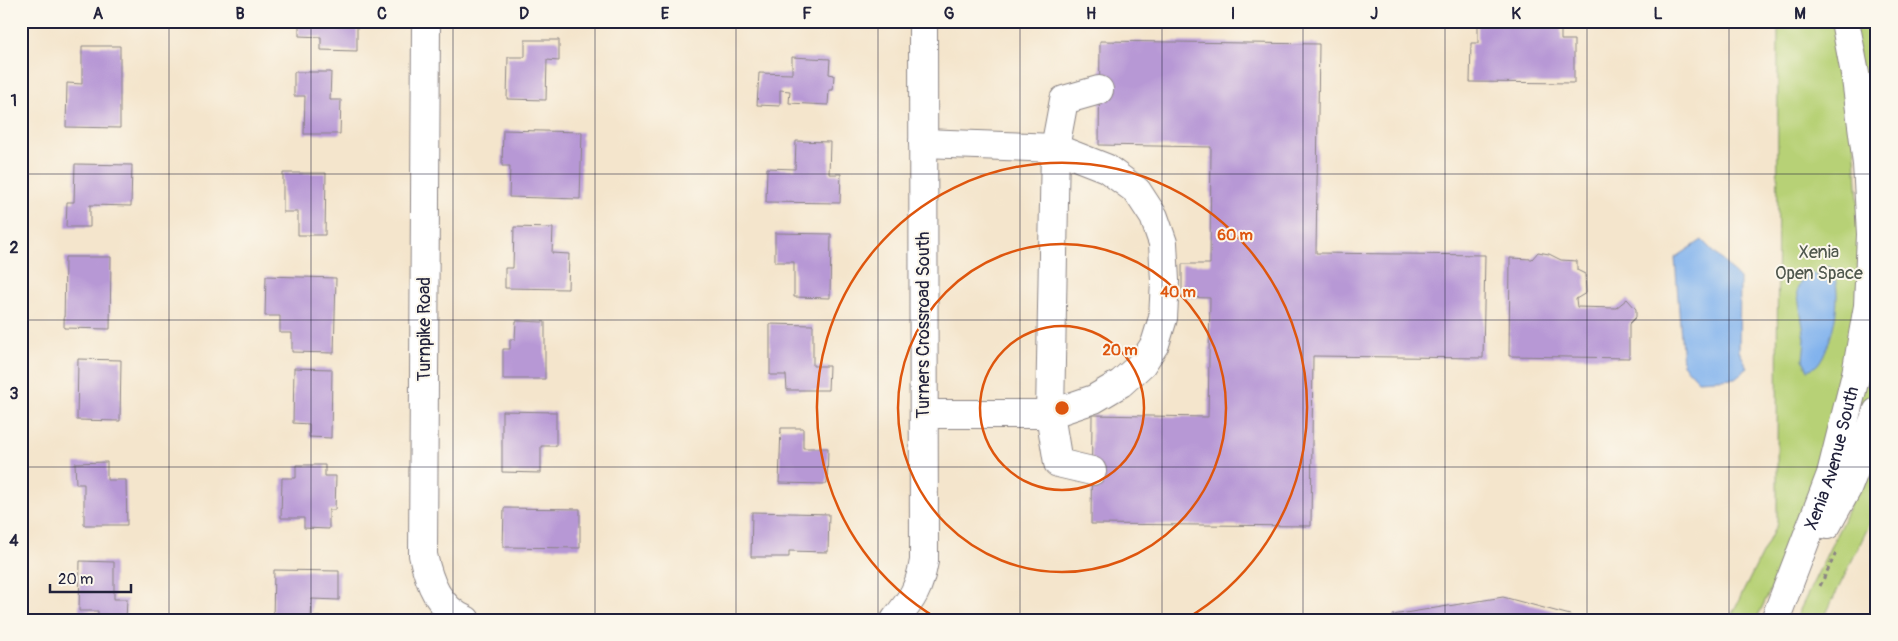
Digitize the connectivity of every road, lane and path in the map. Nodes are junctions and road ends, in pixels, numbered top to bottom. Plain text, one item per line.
1 (426, 21) edge
2 (923, 21) edge
3 (1845, 21) edge
4 (1099, 90) dead end
5 (923, 143) junction
6 (1055, 148) junction
7 (1877, 412) edge
8 (924, 414) junction
9 (1050, 414) junction
10 (1092, 471) dead end
11 (466, 620) edge
12 (894, 620) edge
13 (1777, 620) edge

1 - 11 street, Turnpike Road
2 - 5 street, Turners Crossroad South
3 - 13 street, Xenia Avenue South
4 - 6 street
5 - 6 street
5 - 8 street, Turners Crossroad South
6 - 9 street
6 - 9 street
7 - 13 street, Xenia Avenue South
8 - 9 street
8 - 12 street, Turners Crossroad South
9 - 10 street

